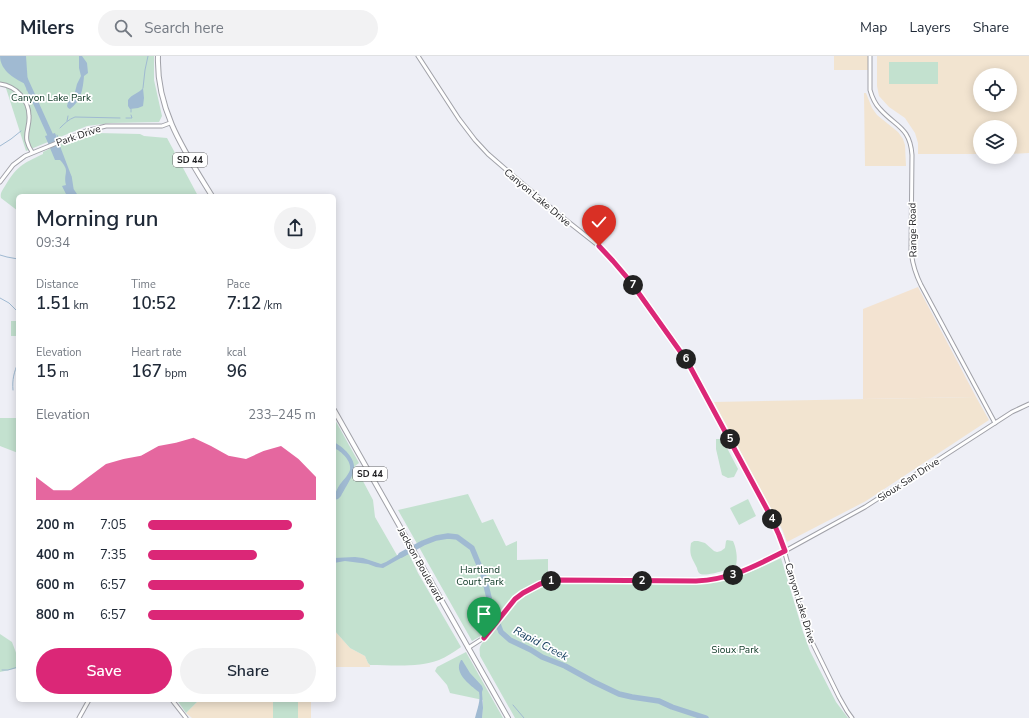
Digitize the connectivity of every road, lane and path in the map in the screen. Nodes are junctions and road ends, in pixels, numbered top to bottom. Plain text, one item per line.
1 (158, 56) edge
2 (418, 56) edge
3 (870, 56) edge
4 (0, 84) edge
5 (170, 123) junction
6 (32, 152) junction
7 (0, 182) edge
8 (211, 194) edge
9 (1029, 404) edge
10 (336, 414) edge
11 (995, 423) junction
12 (785, 551) junction
13 (468, 648) junction
14 (88, 702) edge
15 (174, 702) edge
16 (79, 718) edge
17 (186, 718) edge
18 (508, 718) edge
19 (852, 718) edge

1 - 5 main road, SD 44
2 - 12 street, Canyon Lake Drive
3 - 11 street, Range Road
4 - 6 street
5 - 6 street, Park Drive
5 - 8 main road, SD 44
6 - 7 street, Park Drive
9 - 11 street, Sioux San Drive
10 - 13 main road, Jackson Boulevard / SD 44
11 - 12 street, Sioux San Drive
12 - 13 street, Sioux San Drive
12 - 19 street, Canyon Lake Drive
13 - 18 main road, Jackson Boulevard / SD 44
14 - 16 street
15 - 17 street

